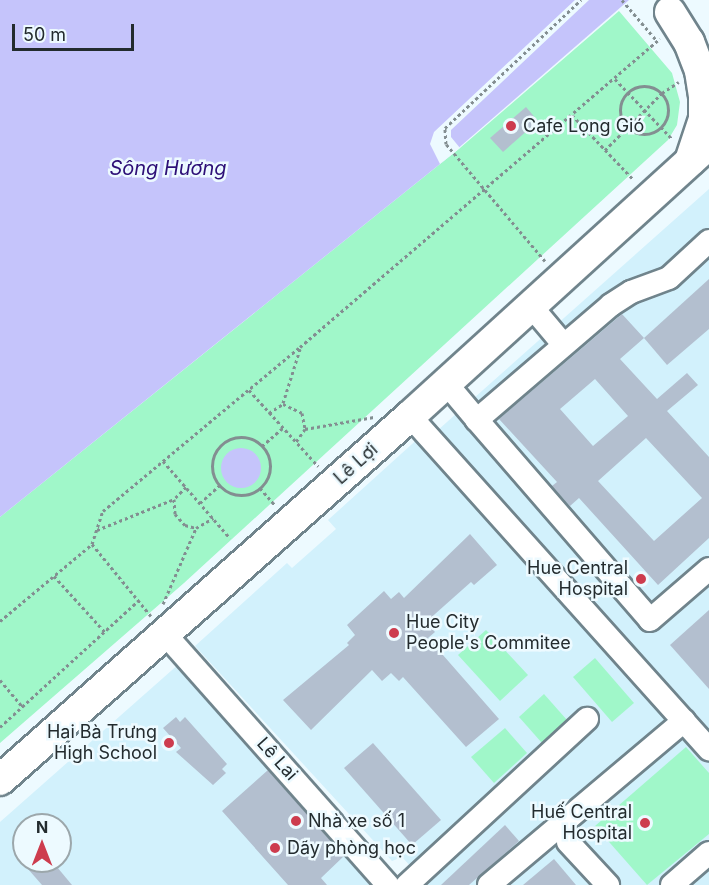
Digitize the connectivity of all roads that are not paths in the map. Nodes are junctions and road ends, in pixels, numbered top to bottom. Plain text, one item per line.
1 (658, 23) edge
2 (709, 52) edge
3 (695, 150) edge
4 (709, 241) edge
5 (531, 306) junction
6 (563, 344) junction
7 (446, 383) junction
8 (410, 416) junction
9 (477, 420) junction
10 (709, 569) edge
11 (160, 619) junction
12 (586, 719) dead end
13 (684, 721) junction
14 (709, 749) edge
15 (0, 780) edge
16 (568, 842) dead end
17 (709, 853) edge
18 (388, 885) edge
19 (407, 885) edge
20 (489, 885) edge
21 (608, 885) edge
22 (672, 885) edge

1 - 2 main road
1 - 3 main road
3 - 5 main road, Lê Lợi
4 - 6 street
5 - 6 street
5 - 7 main road, Lê Lợi
6 - 9 street
7 - 8 main road, Lê Lợi
7 - 9 street
8 - 11 main road, Lê Lợi
8 - 13 street
9 - 10 street
11 - 15 main road, Lê Lợi
11 - 18 street, Lê Lai
12 - 19 street
13 - 14 street
13 - 20 street
16 - 21 street
17 - 22 street

